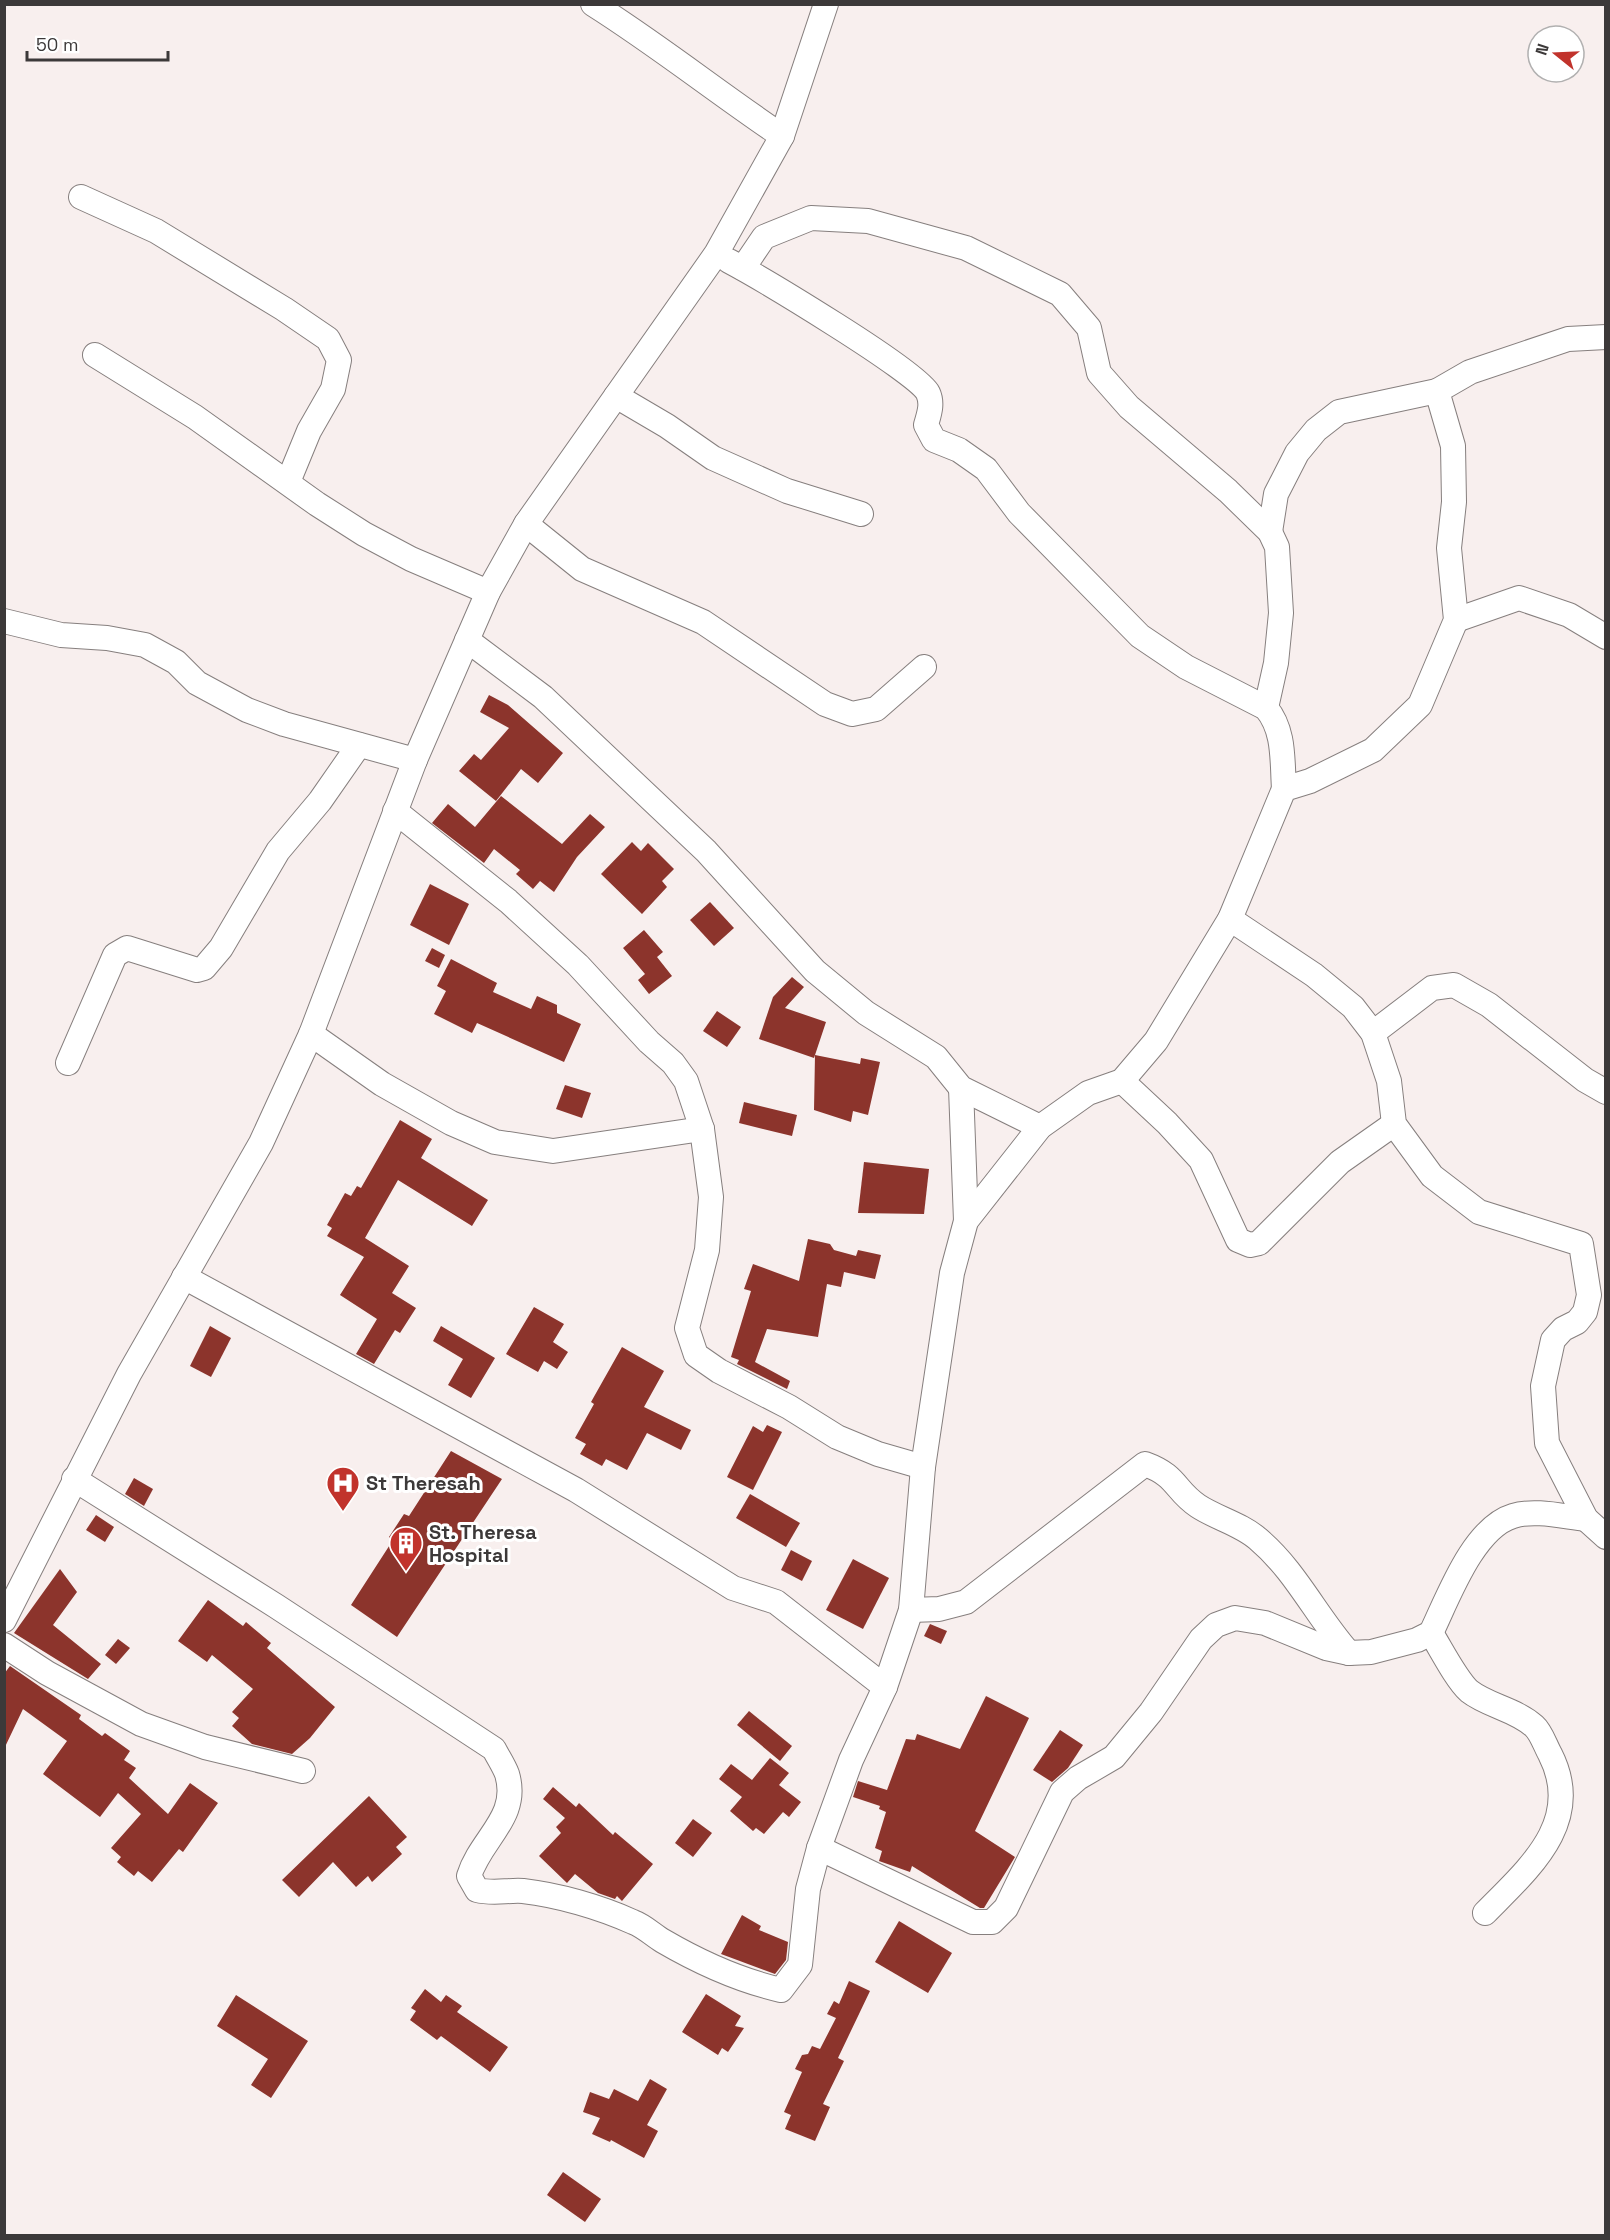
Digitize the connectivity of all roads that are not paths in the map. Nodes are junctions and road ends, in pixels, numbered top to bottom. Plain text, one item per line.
1 (592, 4) edge
2 (826, 4) edge
3 (782, 136) junction
4 (81, 197) dead end
5 (716, 254) junction
6 (743, 268) junction
7 (1605, 337) edge
8 (95, 355) dead end
9 (1437, 391) junction
10 (616, 396) junction
11 (288, 482) junction
12 (861, 514) dead end
13 (526, 524) junction
14 (1270, 532) junction
15 (488, 592) junction
16 (1456, 620) junction
17 (4, 621) edge
18 (1605, 637) edge
19 (467, 640) junction
20 (924, 667) dead end
21 (1266, 708) junction
22 (359, 745) junction
23 (415, 760) junction
24 (1284, 789) junction
25 (395, 811) junction
26 (1230, 919) junction
27 (1373, 1033) junction
28 (311, 1034) junction
29 (68, 1063) dead end
30 (1122, 1081) junction
31 (961, 1088) junction
32 (1605, 1092) edge
33 (1394, 1124) junction
34 (1040, 1127) junction
35 (702, 1129) junction
36 (966, 1221) junction
37 (184, 1276) junction
38 (923, 1467) junction
39 (74, 1479) junction
40 (1586, 1519) junction
41 (1605, 1537) edge
42 (911, 1610) junction
43 (6, 1611) edge
44 (1431, 1633) junction
45 (4, 1645) edge
46 (1349, 1653) junction
47 (885, 1687) junction
48 (303, 1771) dead end
49 (819, 1848) junction
50 (1485, 1913) dead end

1 - 3 street
2 - 3 street
3 - 5 street
4 - 11 street
5 - 6 street
5 - 10 street
6 - 14 street
6 - 21 street
7 - 9 street
8 - 11 street
9 - 14 street
9 - 16 street
10 - 12 street
10 - 13 street
11 - 15 street
13 - 15 street
13 - 20 street
14 - 21 street
15 - 19 street
16 - 18 street
16 - 24 street
17 - 22 street
19 - 23 street
19 - 31 street
21 - 24 street
22 - 23 street
22 - 29 street
23 - 25 street
24 - 26 street
25 - 28 street
25 - 35 street
26 - 27 street
26 - 30 street
27 - 32 street
27 - 33 street
28 - 35 street
28 - 37 street
30 - 33 street
30 - 34 street
31 - 34 street
31 - 36 street
33 - 40 street
34 - 36 street
35 - 38 street
36 - 38 street
37 - 39 street
37 - 47 street
38 - 42 street
39 - 43 street
39 - 49 street
40 - 41 street
40 - 44 street
42 - 46 street
42 - 47 street
44 - 46 street
44 - 50 street
45 - 48 street
46 - 49 street
47 - 49 street

